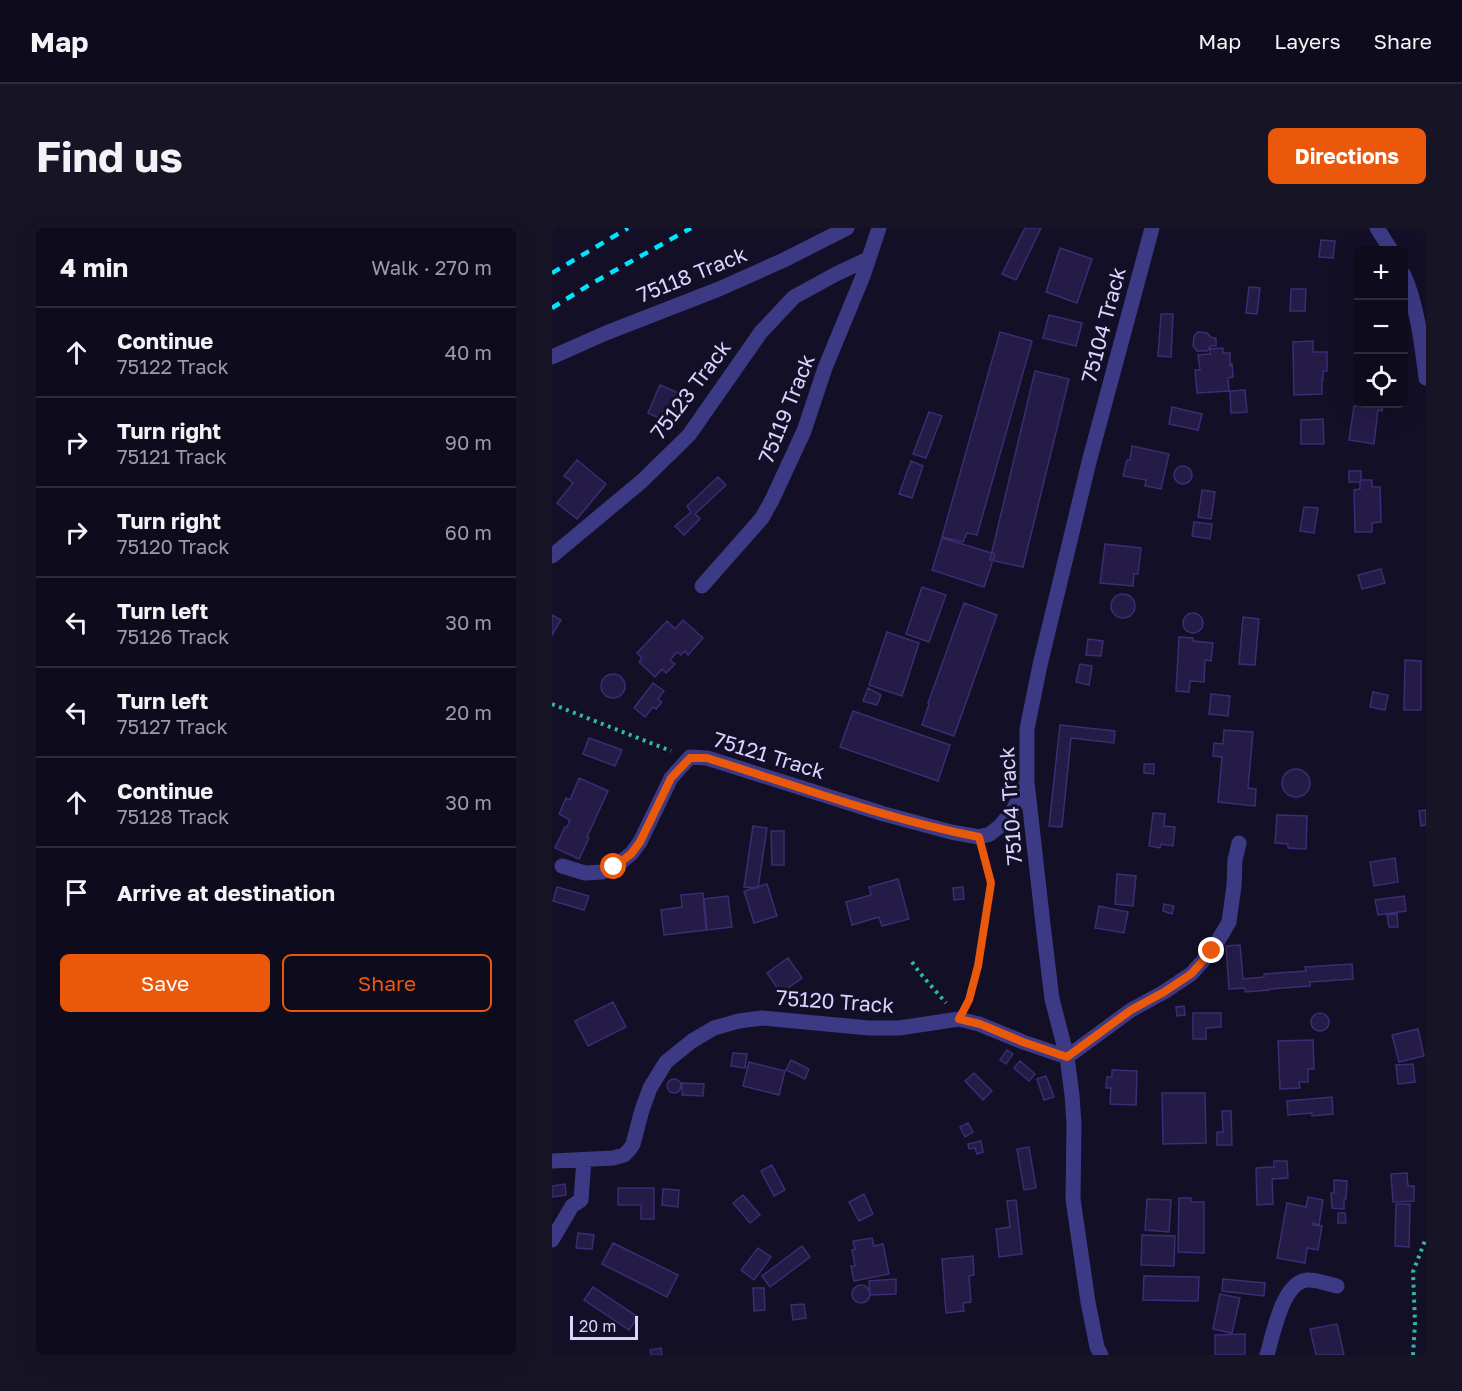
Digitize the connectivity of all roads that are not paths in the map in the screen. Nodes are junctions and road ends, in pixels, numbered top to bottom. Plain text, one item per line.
1 (846, 228) edge
2 (879, 228) edge
3 (1152, 228) edge
4 (1377, 228) edge
5 (1388, 246) edge
6 (868, 259) junction
7 (1408, 289) edge
8 (552, 357) edge
9 (1426, 378) edge
10 (552, 556) edge
11 (702, 586) dead end
12 (1027, 782) junction
13 (1239, 843) dead end
14 (562, 866) dead end
15 (1067, 1057) junction
16 (584, 1160) junction
17 (552, 1161) edge
18 (552, 1240) edge
19 (1337, 1286) dead end
20 (1101, 1355) edge
21 (1267, 1355) edge

1 - 8 street, 75118 Track
2 - 6 street, 75119 Track
3 - 12 street, 75104 Track
4 - 5 street
6 - 10 street, 75123 Track
6 - 11 street, 75119 Track
7 - 9 street
12 - 14 street, 75121 Track
12 - 15 street, 75104 Track
13 - 15 street
15 - 16 street, 75120 Track
15 - 20 street, 75104 Track
16 - 17 street, 75120 Track
16 - 18 street
19 - 21 street

